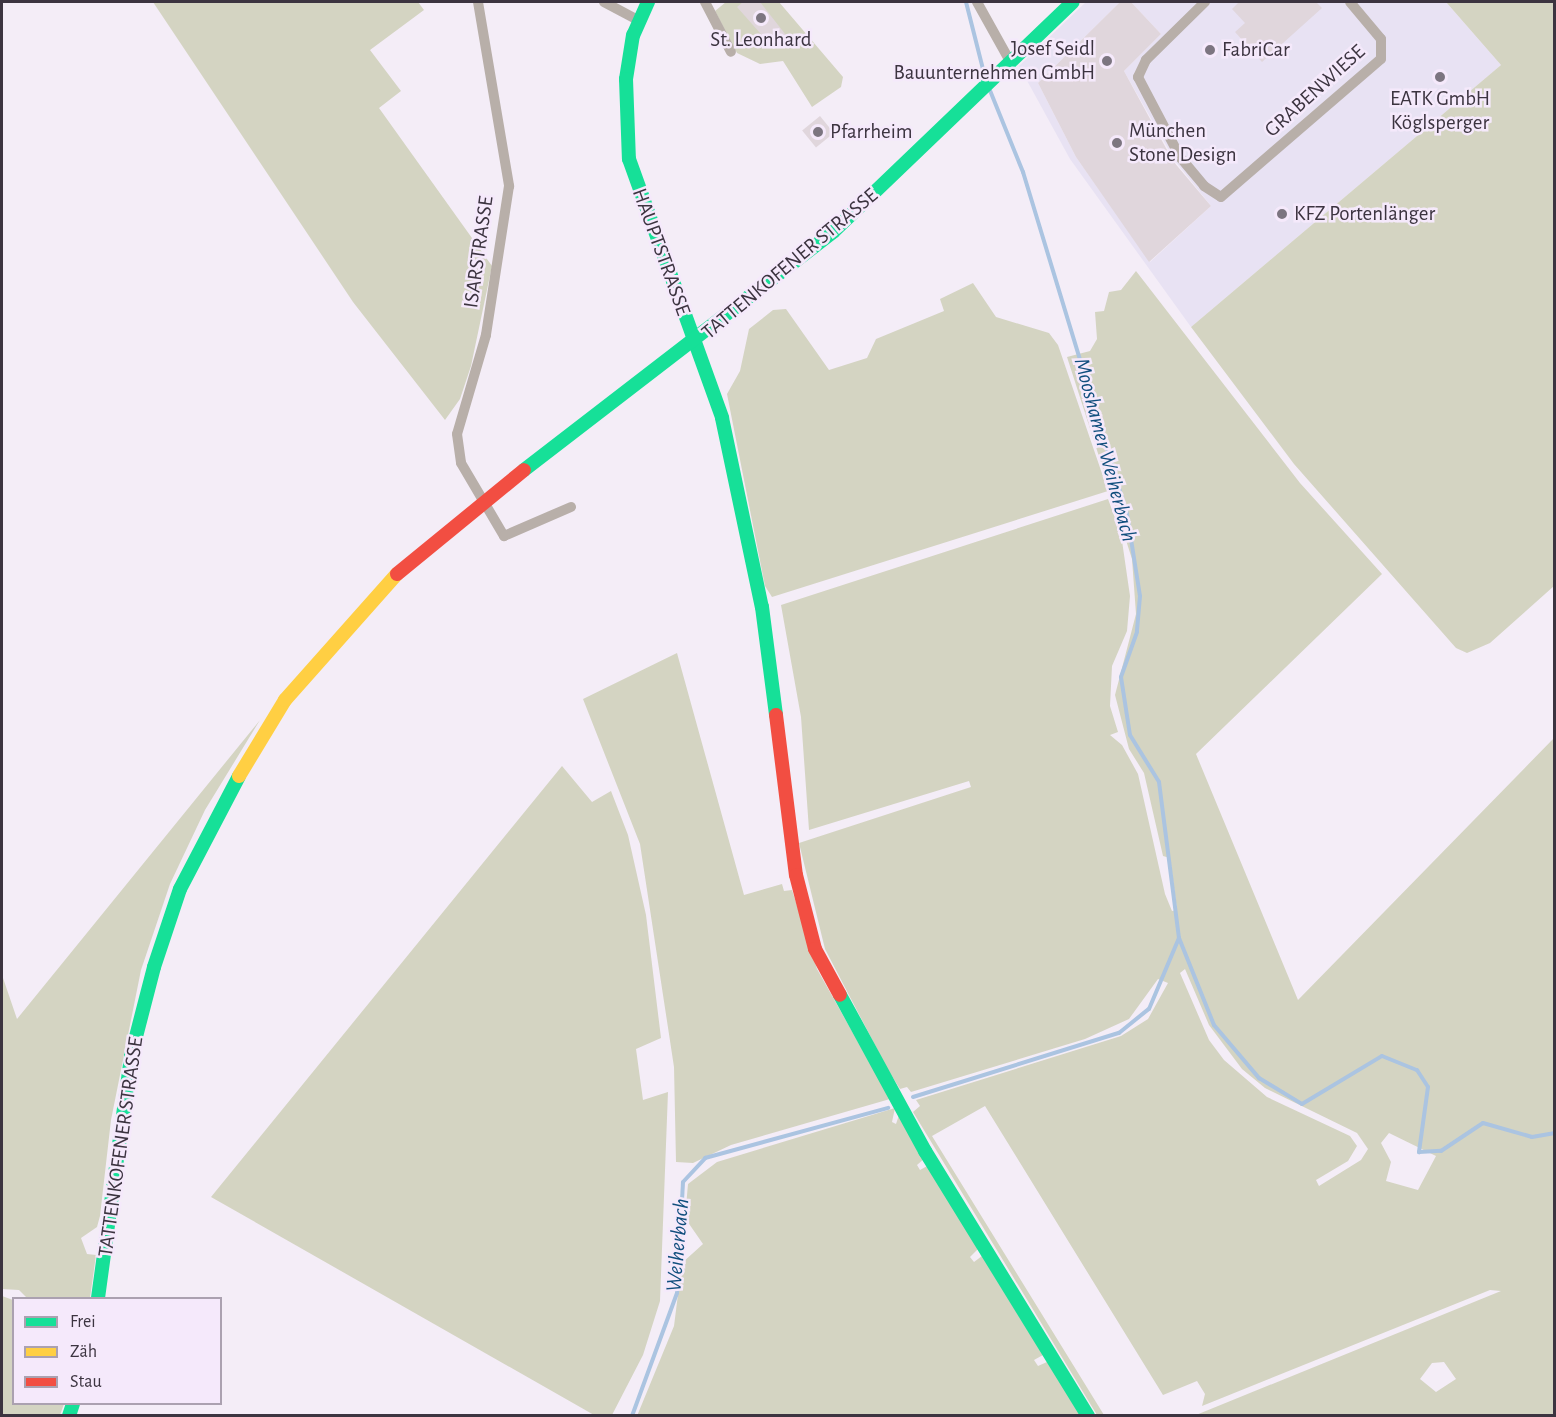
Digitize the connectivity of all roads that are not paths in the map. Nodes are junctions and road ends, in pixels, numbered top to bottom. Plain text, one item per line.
1 (478, 2) edge
2 (604, 2) edge
3 (648, 2) edge
4 (720, 2) edge
5 (977, 2) edge
6 (1073, 2) edge
7 (1206, 2) edge
8 (1350, 2) edge
9 (708, 5) edge
10 (638, 20) junction
11 (731, 52) dead end
12 (1011, 63) junction
13 (696, 342) junction
14 (484, 499) junction
15 (571, 507) dead end
16 (98, 1297) edge
17 (1088, 1416) edge

1 - 14 street, ISARSTRASSE
2 - 10 street
3 - 10 main road, HAUPTSTRASSE
4 - 9 street
5 - 12 street
6 - 12 main road, TATTENKOFENER STRASSE
7 - 8 street, GRABENWIESE
9 - 11 street
10 - 13 main road, HAUPTSTRASSE
12 - 13 main road, TATTENKOFENER STRASSE
13 - 14 main road, TATTENKOFENER STRASSE
13 - 17 main road, HAUPTSTRASSE
14 - 15 street
14 - 16 main road, TATTENKOFENER STRASSE

